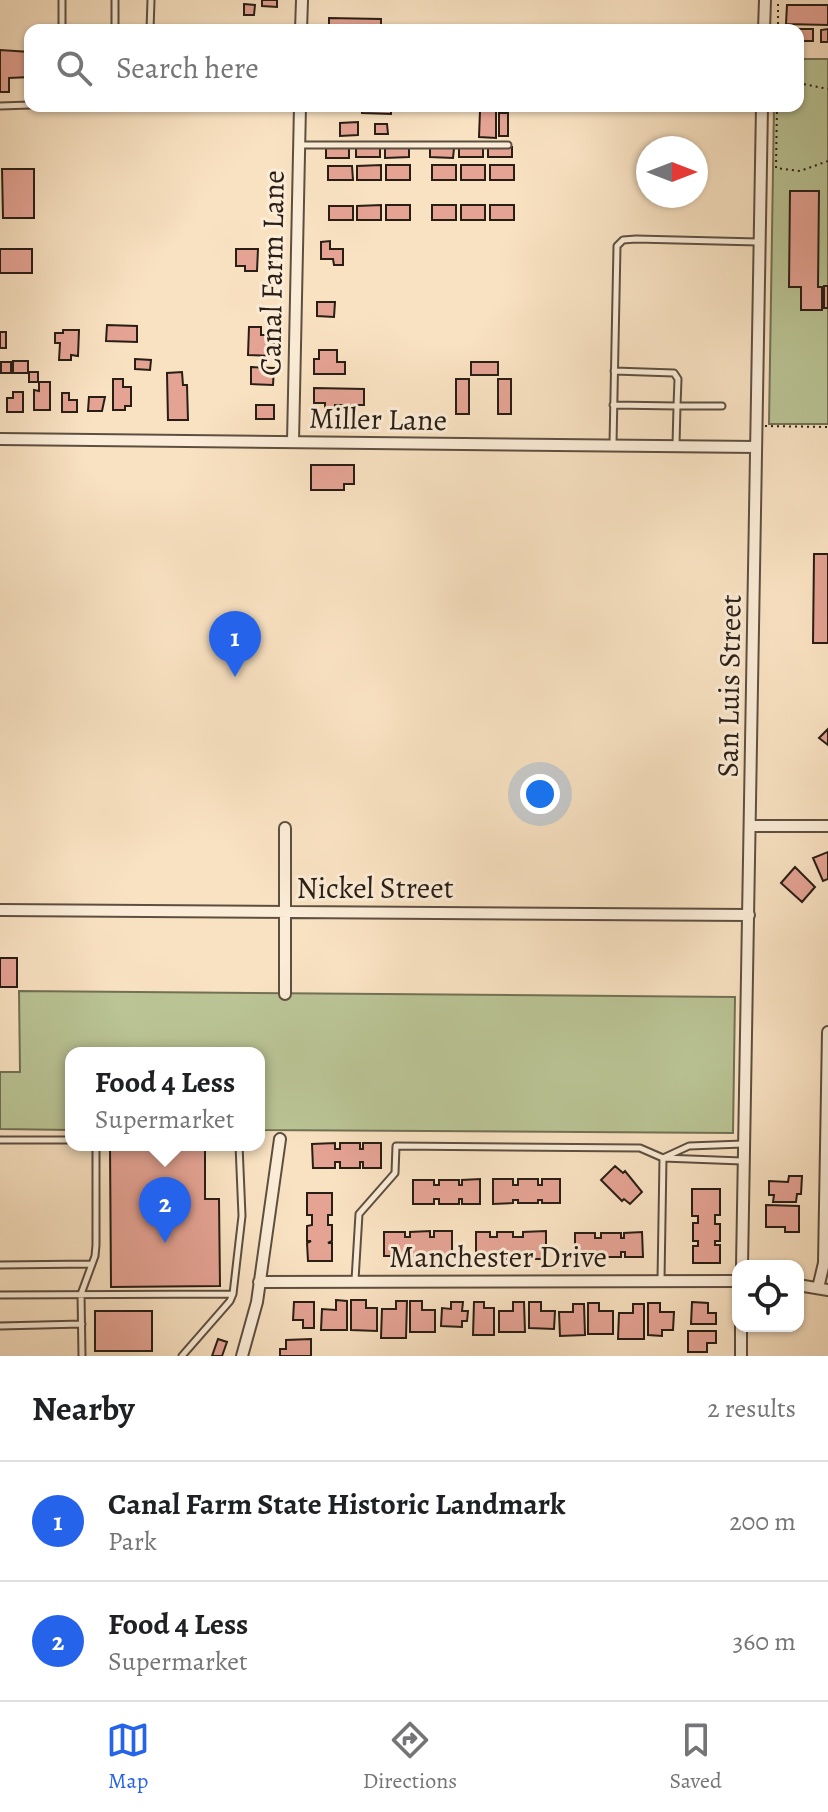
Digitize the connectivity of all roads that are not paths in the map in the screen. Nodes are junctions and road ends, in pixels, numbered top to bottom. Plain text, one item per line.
1 (62, 0) edge
2 (115, 0) edge
3 (151, 0) edge
4 (302, 0) edge
5 (765, 0) edge
6 (62, 24) edge
7 (115, 24) edge
8 (150, 24) edge
9 (301, 24) edge
10 (764, 24) edge
11 (24, 105) edge
12 (0, 106) edge
13 (300, 112) edge
14 (762, 112) edge
15 (299, 145) junction
16 (508, 145) dead end
17 (759, 242) junction
18 (614, 371) junction
19 (613, 405) junction
20 (677, 406) junction
21 (722, 406) dead end
22 (0, 439) edge
23 (293, 442) junction
24 (613, 445) junction
25 (676, 446) junction
26 (756, 447) junction
27 (751, 826) junction
28 (828, 826) edge
29 (285, 828) dead end
30 (0, 910) edge
31 (286, 911) junction
32 (749, 915) junction
33 (285, 994) dead end
34 (828, 1032) edge
35 (280, 1139) dead end
36 (0, 1140) edge
37 (65, 1140) edge
38 (744, 1144) junction
39 (96, 1151) edge
40 (239, 1151) edge
41 (663, 1158) junction
42 (744, 1161) junction
43 (742, 1260) edge
44 (92, 1264) junction
45 (0, 1265) edge
46 (661, 1280) junction
47 (732, 1281) edge
48 (259, 1282) junction
49 (355, 1282) junction
50 (823, 1289) edge
51 (81, 1294) junction
52 (233, 1294) junction
53 (0, 1295) edge
54 (82, 1324) junction
55 (0, 1326) edge
56 (741, 1332) edge
57 (82, 1356) edge
58 (182, 1356) edge
59 (242, 1356) edge
60 (741, 1356) edge

1 - 6 lane
2 - 7 lane
3 - 8 lane
4 - 9 street
5 - 10 street
11 - 12 lane
13 - 15 street, Canal Farm Lane
14 - 17 street, San Luis Street
15 - 16 lane
15 - 23 street, Canal Farm Lane
17 - 18 lane
17 - 26 street, San Luis Street
18 - 19 lane
18 - 20 lane
19 - 20 lane
19 - 24 lane
20 - 21 lane
20 - 25 lane
22 - 23 street, Miller Lane
23 - 24 street, Miller Lane
24 - 25 street, Miller Lane
25 - 26 street, Miller Lane
26 - 27 street, San Luis Street
27 - 28 street
27 - 32 street, San Luis Street
29 - 31 street
30 - 31 street, Nickel Street
31 - 32 street, Nickel Street
31 - 33 street
32 - 38 street, San Luis Street
34 - 50 street
35 - 48 street
36 - 37 lane
38 - 41 lane
38 - 42 street, San Luis Street
39 - 44 lane
40 - 52 lane
41 - 42 lane
41 - 46 lane
41 - 49 lane
42 - 43 street, San Luis Street
44 - 45 lane
44 - 51 lane
46 - 47 street, Manchester Drive
46 - 49 street, Manchester Drive
48 - 49 street, Manchester Drive
48 - 59 street
51 - 52 lane
51 - 53 lane
51 - 54 lane
52 - 58 lane
54 - 55 lane
54 - 57 lane
56 - 60 street

